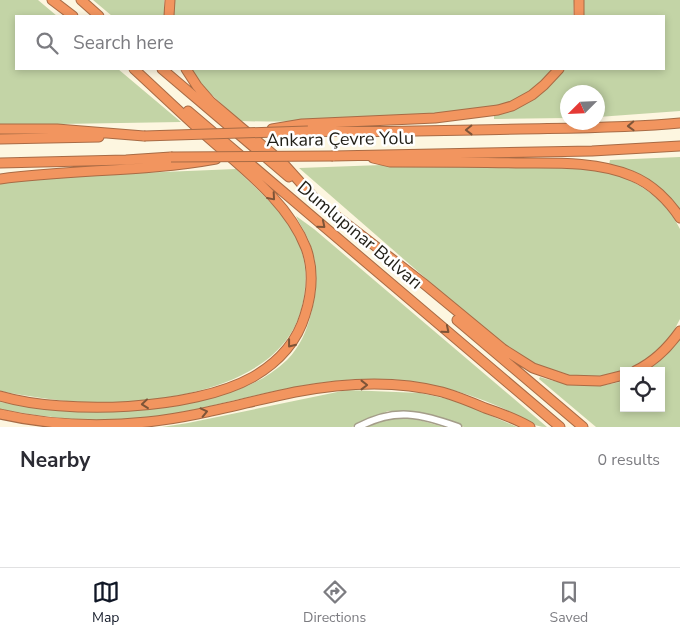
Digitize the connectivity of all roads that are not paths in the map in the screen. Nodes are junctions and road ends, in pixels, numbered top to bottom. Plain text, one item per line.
1 (52, 0) edge
2 (57, 0) edge
3 (80, 0) edge
4 (170, 0) edge
5 (579, 0) edge
6 (74, 15) edge
7 (74, 15) edge
8 (99, 15) edge
9 (169, 15) edge
10 (579, 15) edge
11 (135, 70) edge
12 (139, 70) edge
13 (163, 70) edge
14 (187, 70) edge
15 (557, 70) edge
16 (680, 123) edge
17 (0, 129) edge
18 (254, 133) junction
19 (144, 136) junction
20 (0, 139) edge
21 (680, 146) edge
22 (355, 155) junction
23 (223, 158) junction
24 (0, 163) edge
25 (0, 179) edge
26 (317, 201) junction
27 (680, 218) edge
28 (680, 331) edge
29 (641, 367) edge
30 (620, 376) edge
31 (0, 396) edge
32 (0, 414) edge
33 (358, 427) edge
34 (458, 427) edge
35 (530, 427) edge
36 (560, 427) edge
37 (584, 427) edge

1 - 6 highway
2 - 7 highway
3 - 8 highway
4 - 9 highway
5 - 10 highway
11 -> 31 highway
12 -> 36 highway, Dumlupınar Bulvarı
13 - 26 highway, Dumlupınar Bulvarı
14 - 26 highway
15 - 18 highway, bridge
16 -> 18 highway, Ankara Çevre Yolu, bridge
17 - 19 highway
18 - 19 highway, Ankara Çevre Yolu, bridge
19 - 20 highway, Ankara Çevre Yolu
21 - 22 highway, Ankara Çevre Yolu
22 - 23 highway, Ankara Çevre Yolu, bridge
22 - 27 highway
23 - 24 highway, Ankara Çevre Yolu, bridge
23 - 25 highway, bridge
26 - 30 highway
26 - 37 highway, Dumlupınar Bulvarı
28 - 29 highway
32 -> 35 highway
33 - 34 street

